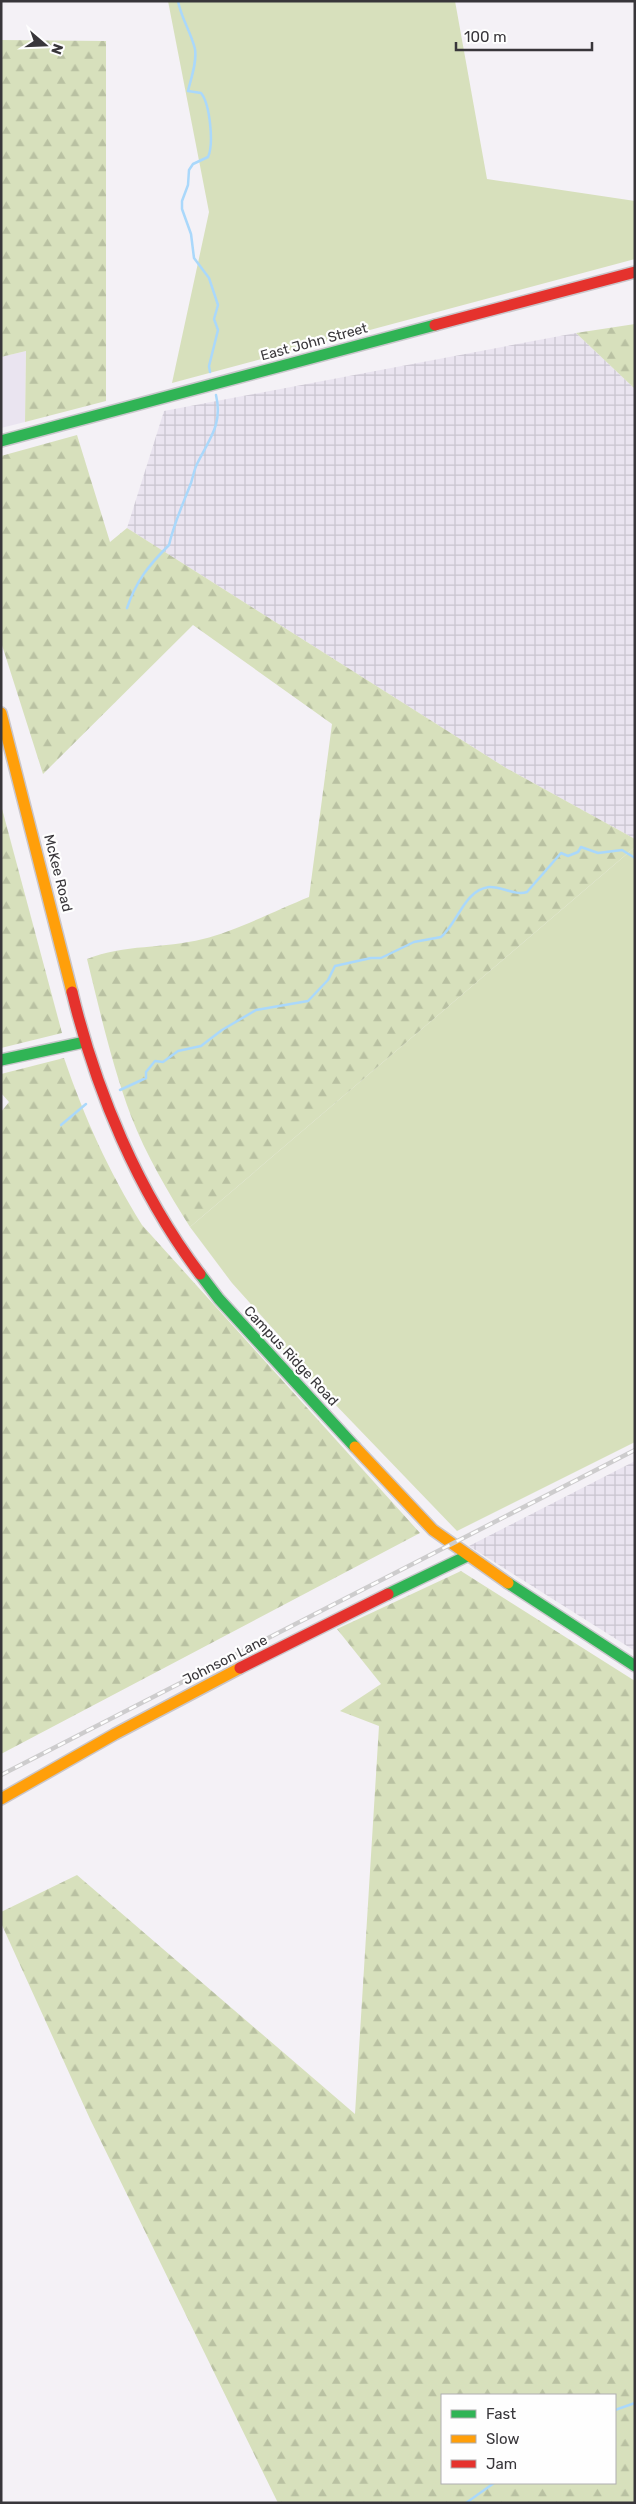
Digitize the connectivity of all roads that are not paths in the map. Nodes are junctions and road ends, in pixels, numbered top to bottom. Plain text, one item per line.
1 (635, 272) edge
2 (1, 441) edge
3 (1, 713) edge
4 (84, 1042) junction
5 (1, 1060) edge
6 (466, 1556) junction
7 (635, 1666) edge
8 (1, 1799) edge

1 - 2 street, East John Street
3 - 4 street, McKee Road
4 - 5 street
4 - 6 street, Campus Ridge Road
6 - 7 street, Campus Ridge Road
6 - 8 street, Johnson Lane

